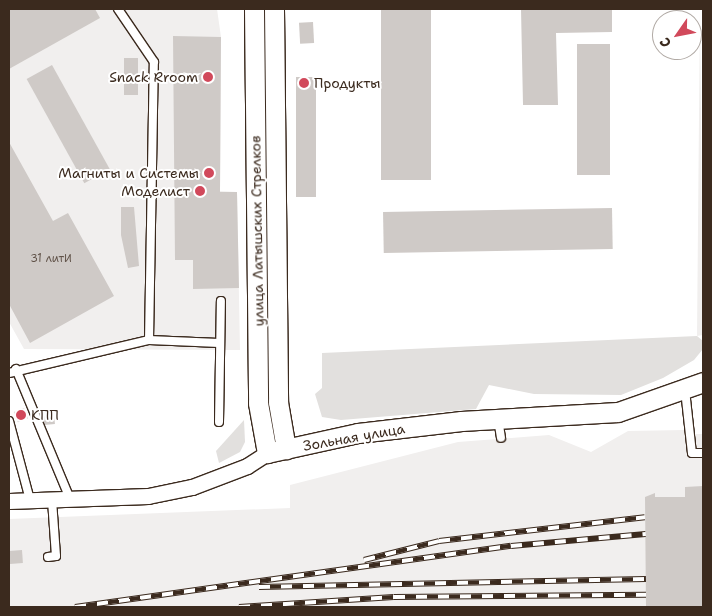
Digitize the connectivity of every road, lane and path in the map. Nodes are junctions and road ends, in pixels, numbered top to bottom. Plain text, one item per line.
1 (118, 9) edge
2 (254, 9) edge
3 (274, 9) edge
4 (221, 301) dead end
5 (149, 340) junction
6 (219, 343) junction
7 (13, 371) edge
8 (703, 382) edge
9 (685, 390) junction
10 (498, 419) junction
11 (9, 421) edge
12 (219, 422) dead end
13 (501, 438) dead end
14 (286, 449) junction
15 (267, 453) junction
16 (703, 453) edge
17 (70, 499) junction
18 (30, 500) junction
19 (52, 500) junction
20 (9, 501) edge
21 (48, 557) dead end

1 - 5 lane
2 - 15 street, улица Латышских Стрелков
3 - 14 street, улица Латышских Стрелков
4 - 6 lane
5 - 6 lane
5 - 7 lane
6 - 12 lane
7 - 17 lane
8 - 9 street, Зольная улица
9 - 10 street, Зольная улица
9 - 16 lane
10 - 13 lane
10 - 14 street, Зольная улица
11 - 18 lane
14 - 15 street, Зольная улица
15 - 17 street, Зольная улица
17 - 19 street, Зольная улица
18 - 19 street, Зольная улица
18 - 20 street, Зольная улица
19 - 21 lane

